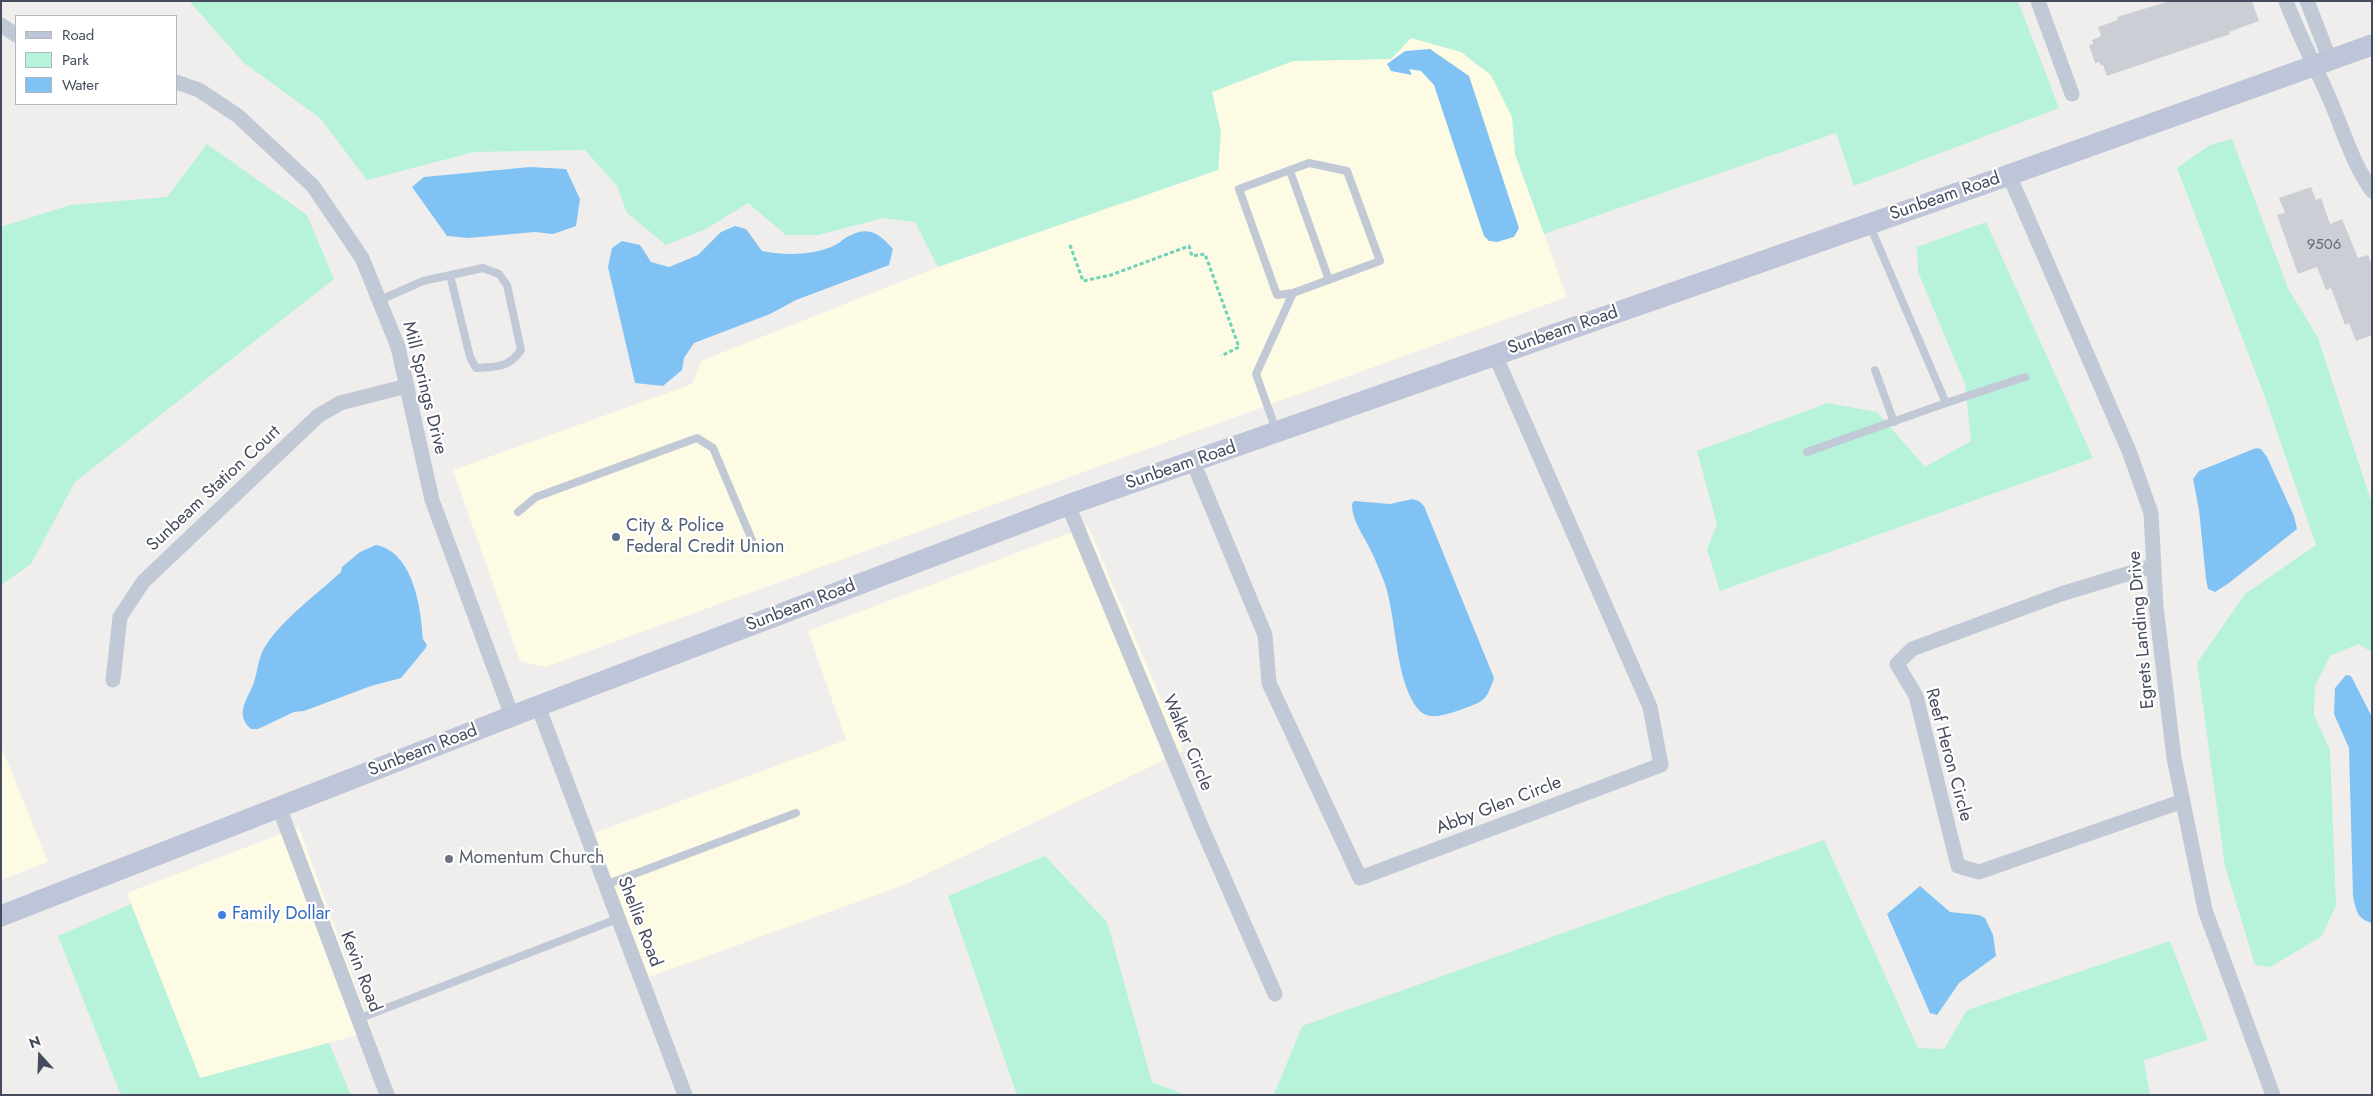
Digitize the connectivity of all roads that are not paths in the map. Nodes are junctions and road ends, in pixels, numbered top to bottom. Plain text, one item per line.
1 (2038, 1) edge
2 (2286, 1) edge
3 (2307, 1) edge
4 (1, 25) edge
5 (15, 34) edge
6 (2372, 45) edge
7 (2321, 63) junction
8 (178, 83) edge
9 (2072, 94) dead end
10 (1290, 171) junction
11 (2009, 175) junction
12 (2372, 192) edge
13 (1869, 224) junction
14 (450, 275) junction
15 (1329, 280) junction
16 (1293, 293) junction
17 (380, 300) junction
18 (1495, 355) junction
19 (1875, 370) dead end
20 (2025, 377) dead end
21 (407, 386) junction
22 (1946, 403) junction
23 (1894, 422) junction
24 (1277, 432) junction
25 (1807, 452) dead end
26 (1193, 462) junction
27 (1068, 505) junction
28 (518, 512) dead end
29 (752, 540) dead end
30 (2154, 566) junction
31 (113, 680) dead end
32 (538, 706) junction
33 (512, 716) junction
34 (2184, 801) junction
35 (279, 806) junction
36 (796, 813) dead end
37 (604, 885) junction
38 (1, 916) edge
39 (617, 919) junction
40 (1275, 994) dead end
41 (358, 1019) junction
42 (387, 1095) edge
43 (685, 1095) edge
44 (2273, 1095) edge

1 - 9 street
2 - 7 street
3 - 7 street
4 - 5 street
6 - 7 street, Sunbeam Road
7 - 11 street, Sunbeam Road
7 - 12 street
8 - 17 street, Mill Springs Drive
10 - 15 lane
10 - 15 lane
10 - 16 lane
11 - 13 street, Sunbeam Road
11 - 30 street, Egrets Landing Drive
13 - 18 street, Sunbeam Road
13 - 22 lane
14 - 14 lane
14 - 17 lane
15 - 16 lane
16 - 24 lane
17 - 21 street, Mill Springs Drive
18 - 24 street, Sunbeam Road
18 - 26 street, Abby Glen Circle
19 - 23 lane
20 - 22 lane
21 - 31 street, Sunbeam Station Court
21 - 33 street, Mill Springs Drive
22 - 23 lane
23 - 25 lane
24 - 26 street, Sunbeam Road
26 - 27 street, Sunbeam Road
27 - 32 street, Sunbeam Road
27 - 40 street, Walker Circle
28 - 29 lane
30 - 34 street, Egrets Landing Drive
30 - 34 street, Reef Heron Circle
32 - 33 street, Sunbeam Road
32 - 37 street, Shellie Road
33 - 35 street, Sunbeam Road
34 - 44 street, Egrets Landing Drive
35 - 38 street, Sunbeam Road
35 - 41 street, Kevin Road
36 - 37 lane
37 - 39 street, Shellie Road
39 - 41 lane
39 - 43 street, Shellie Road
41 - 42 street, Kevin Road

